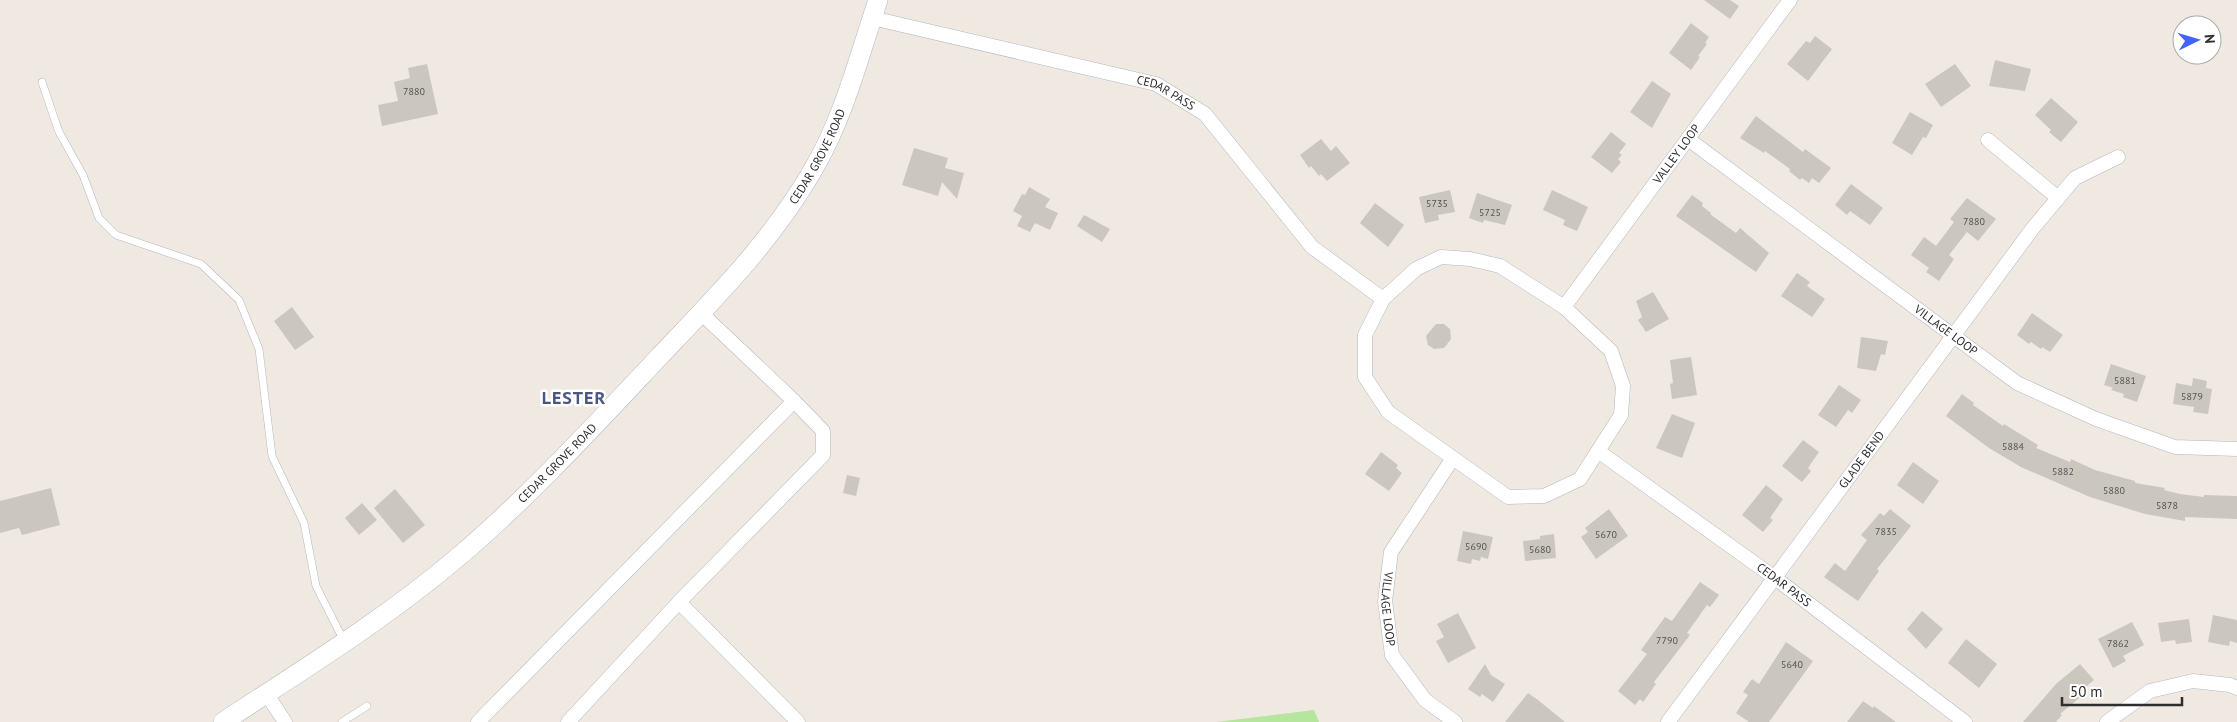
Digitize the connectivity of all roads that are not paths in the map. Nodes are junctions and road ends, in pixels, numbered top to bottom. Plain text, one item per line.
1 (878, 0) edge
2 (1790, 0) edge
3 (872, 18) junction
4 (42, 82) dead end
5 (1688, 139) junction
6 (1988, 140) dead end
7 (2118, 157) dead end
8 (2058, 198) junction
9 (1383, 299) junction
10 (1564, 307) junction
11 (701, 313) junction
12 (1954, 336) junction
13 (794, 401) junction
14 (2237, 449) edge
15 (1598, 451) junction
16 (1453, 458) junction
17 (1775, 578) junction
18 (678, 602) junction
19 (344, 642) junction
20 (2237, 688) edge
21 (266, 693) junction
22 (367, 706) dead end
23 (223, 722) edge
24 (285, 722) edge
25 (342, 722) edge
26 (478, 722) edge
27 (568, 722) edge
28 (798, 722) edge
29 (1455, 722) edge
30 (1668, 722) edge
31 (1966, 722) edge
32 (2107, 722) edge

1 - 3 main road, CEDAR GROVE ROAD
2 - 5 street, VALLEY LOOP
3 - 9 street, CEDAR PASS
3 - 11 main road, CEDAR GROVE ROAD
4 - 19 lane
5 - 10 street, VALLEY LOOP
5 - 12 street, VILLAGE LOOP
6 - 8 street
7 - 8 street, GLADE BEND
8 - 12 street, GLADE BEND
9 - 10 street
9 - 16 street
10 - 15 street
11 - 13 street
11 - 19 main road, CEDAR GROVE ROAD
12 - 14 street, VILLAGE LOOP
12 - 17 street, GLADE BEND
13 - 18 street
13 - 26 street
15 - 16 street
15 - 17 street, CEDAR PASS
16 - 29 street, VILLAGE LOOP
17 - 30 street, GLADE BEND
17 - 31 street, CEDAR PASS
18 - 27 street
18 - 28 street
19 - 21 main road, CEDAR GROVE ROAD
20 - 32 street
21 - 23 main road, CEDAR GROVE ROAD
21 - 24 street
22 - 25 lane

